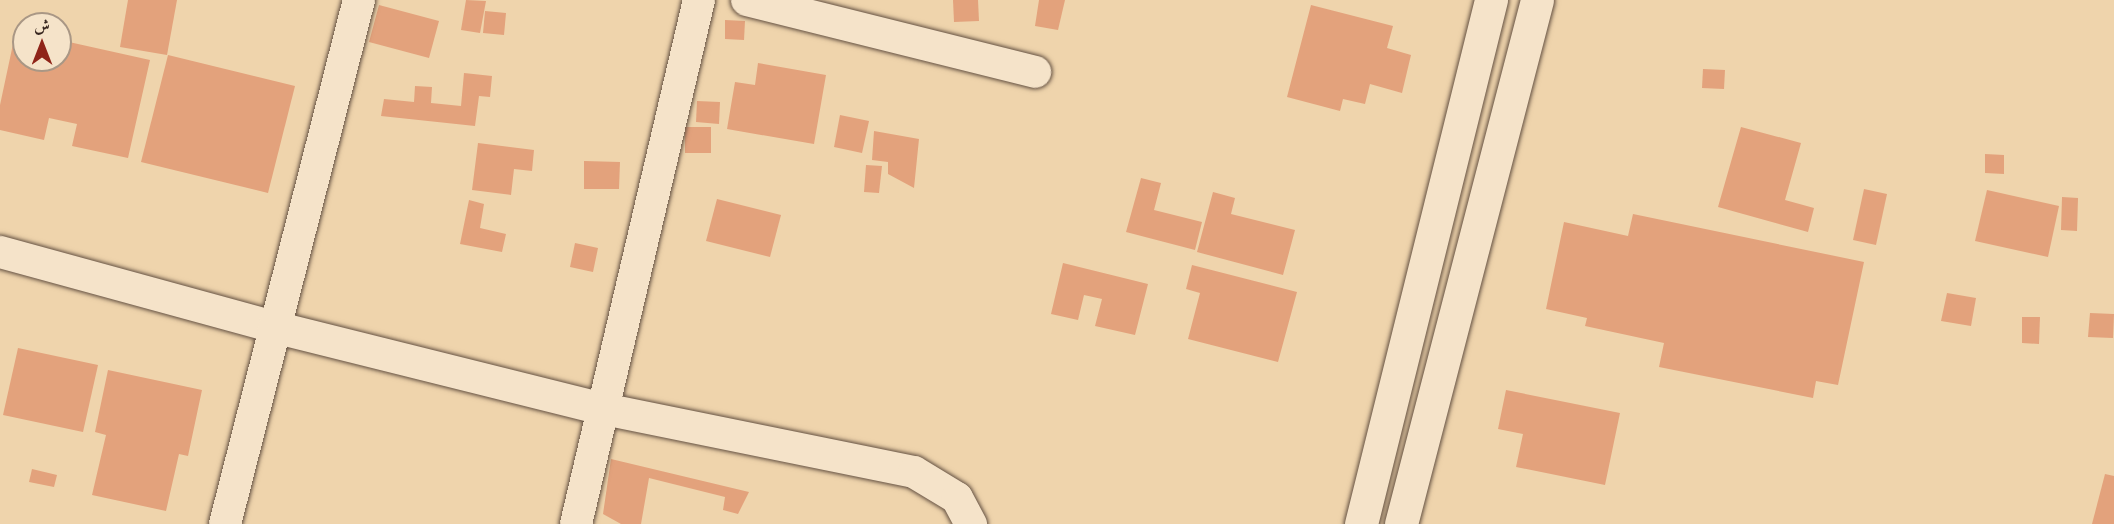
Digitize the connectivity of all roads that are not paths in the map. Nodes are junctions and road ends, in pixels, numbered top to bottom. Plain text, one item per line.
1 (359, 0) edge
2 (699, 0) edge
3 (747, 0) edge
4 (1491, 0) edge
5 (1537, 0) edge
6 (1035, 72) dead end
7 (0, 252) edge
8 (273, 327) junction
9 (604, 409) junction
10 (225, 524) edge
11 (576, 524) edge
12 (971, 524) edge
13 (1361, 524) edge
14 (1401, 524) edge

1 - 8 street
2 - 9 street
3 - 6 street
4 - 13 street
5 - 14 street
7 - 8 street
8 - 9 street
8 - 10 street
9 - 11 street
9 - 12 street

